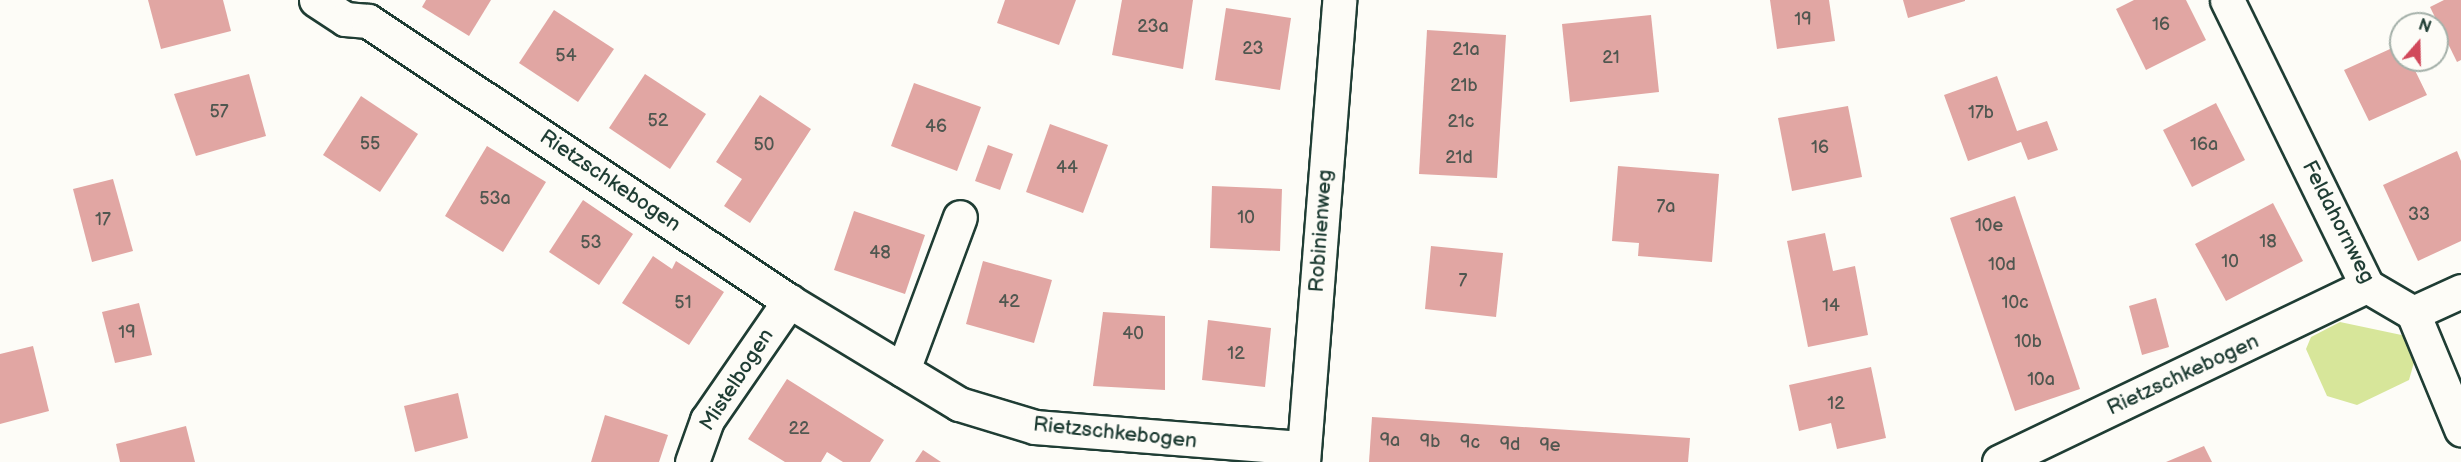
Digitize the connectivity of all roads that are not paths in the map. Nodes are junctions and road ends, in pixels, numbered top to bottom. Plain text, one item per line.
1 (316, 0) edge
2 (1339, 0) edge
3 (2227, 0) edge
4 (375, 11) edge
5 (960, 217) dead end
6 (2367, 286) junction
7 (2461, 291) edge
8 (789, 301) junction
9 (2414, 313) junction
10 (903, 370) junction
11 (2461, 429) edge
12 (1303, 455) edge
13 (692, 462) edge
14 (1999, 462) edge

1 - 4 street, Rietzschkebogen
2 - 12 street, Robinienweg
3 - 6 street, Feldahornweg
4 - 8 street, Rietzschkebogen
5 - 10 street
6 - 9 street, Feldahornweg
6 - 14 street, Rietzschkebogen
7 - 9 street
8 - 10 street, Rietzschkebogen
8 - 13 street, Mistelbogen
9 - 11 street
10 - 12 street, Rietzschkebogen

